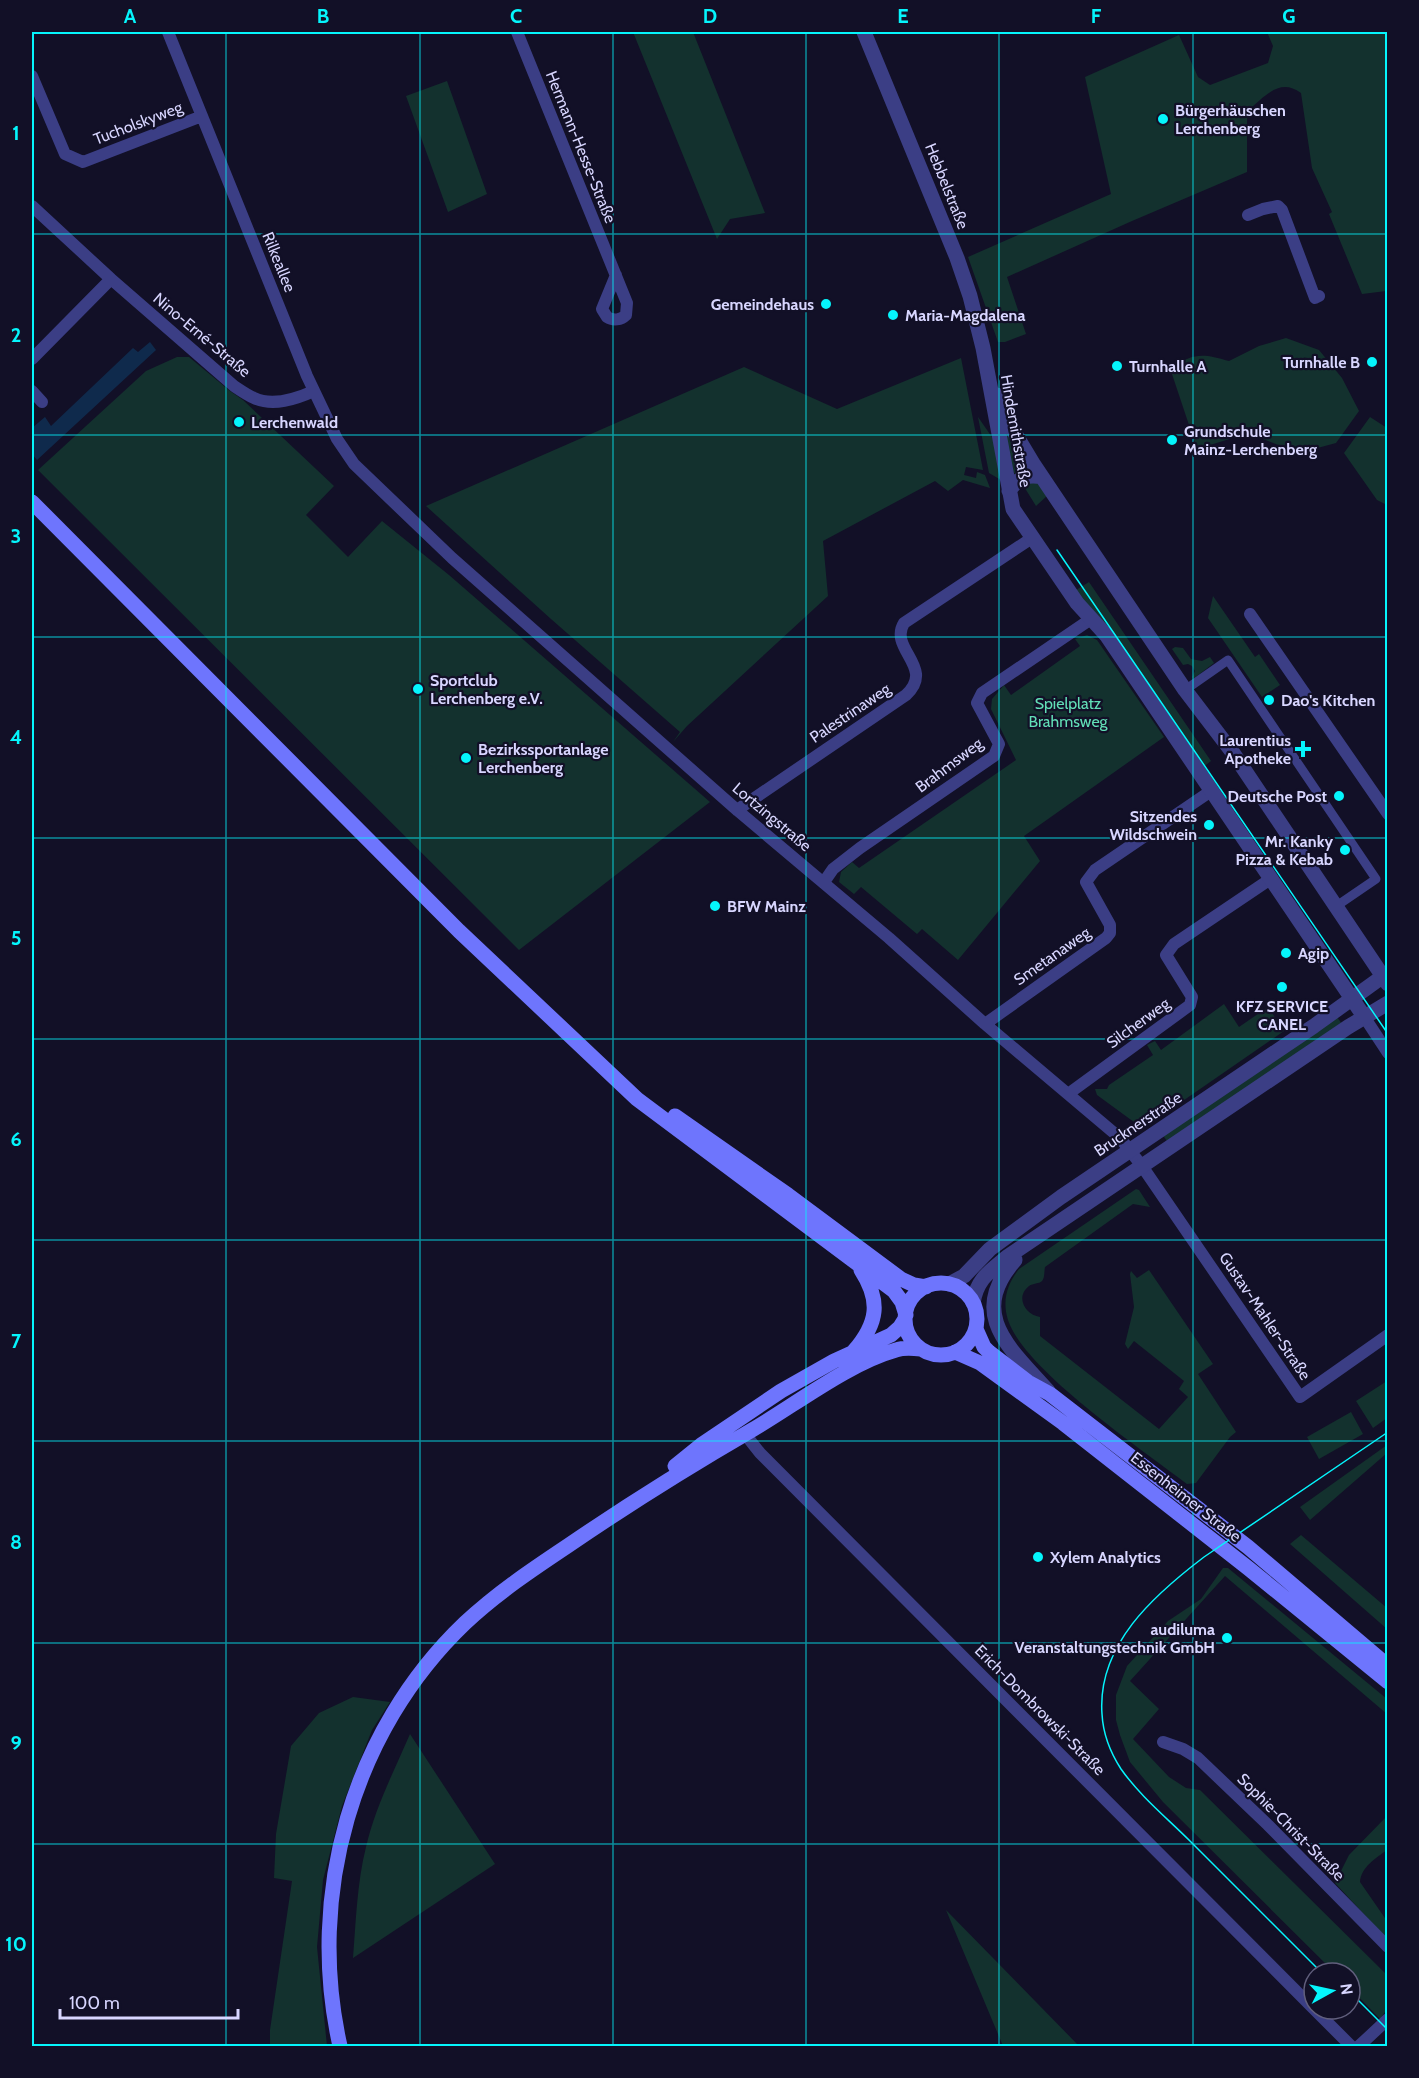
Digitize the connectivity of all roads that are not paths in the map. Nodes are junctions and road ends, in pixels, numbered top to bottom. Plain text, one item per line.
1 (168, 32) edge
2 (517, 32) edge
3 (864, 32) edge
4 (32, 76) edge
5 (202, 116) junction
6 (32, 207) edge
7 (1248, 215) dead end
8 (615, 275) dead end
9 (111, 279) junction
10 (1319, 296) dead end
11 (985, 358) junction
12 (32, 359) edge
13 (314, 391) junction
14 (32, 392) edge
15 (42, 402) dead end
16 (1042, 477) junction
17 (382, 490) joint
18 (1009, 491) junction
19 (32, 502) edge
20 (1032, 537) junction
21 (1250, 614) dead end
22 (1091, 619) junction
23 (1185, 690) junction
24 (1211, 791) junction
25 (737, 810) junction
26 (1388, 814) edge
27 (1272, 878) junction
28 (824, 882) junction
29 (1335, 907) junction
30 (1386, 980) edge
31 (1351, 999) junction
32 (1388, 1003) edge
33 (1365, 1018) junction
34 (985, 1024) junction
35 (587, 1053) junction
36 (1388, 1053) edge
37 (1068, 1094) junction
38 (1131, 1151) junction
39 (1142, 1166) junction
40 (1044, 1233) junction
41 (856, 1262) junction
42 (949, 1284) junction
43 (926, 1287) junction
44 (973, 1303) junction
45 (906, 1317) junction
46 (976, 1329) junction
47 (1388, 1335) edge
48 (921, 1349) junction
49 (956, 1352) junction
50 (852, 1353) junction
51 (1050, 1394) junction
52 (744, 1434) junction
53 (627, 1506) junction
54 (1388, 1666) edge
55 (1388, 1682) edge
56 (1163, 1742) dead end
57 (1388, 1947) edge
58 (1302, 1997) edge
59 (1388, 2019) edge
60 (1326, 2021) edge
61 (340, 2046) edge
62 (1352, 2046) edge
63 (1359, 2046) edge

1 - 5 street, Rilkeallee
2 - 8 street, Hermann-Hesse-Straße
3 - 11 street, Hebbelstraße
4 - 5 street, Tucholskyweg
5 - 13 street, Rilkeallee
6 - 9 street, Nino-Erné-Straße
7 - 10 street
9 - 12 street
9 - 13 street, Nino-Erné-Straße
11 - 16 street, Hindemithstraße
11 - 18 street, Hindemithstraße
13 - 17 street, Rilkeallee
14 - 15 street
16 - 18 street
16 - 23 street, Hindemithstraße
17 - 25 street, Lortzingstraße
18 - 20 street, Hindemithstraße
19 - 35 main road
20 - 22 street, Hindemithstraße
20 - 25 street, Palestrinaweg
21 - 26 street
22 - 24 street, Hindemithstraße
22 - 28 street, Brahmsweg
23 - 29 street, Hindemithstraße
23 - 29 street
24 - 27 street, Hindemithstraße
24 - 34 street, Smetanaweg
25 - 28 street, Lortzingstraße
27 - 31 street, Hindemithstraße
27 - 37 street, Silcherweg
28 - 34 street, Lortzingstraße
29 - 30 street, Hindemithstraße
30 - 31 street, Hindemithstraße
31 - 33 street, Hindemithstraße
31 - 38 street, Brucknerstraße
32 - 33 street
33 - 36 street, Hindemithstraße
33 - 39 street
34 - 37 street, Lortzingstraße
35 - 41 main road
35 - 43 main road
37 - 38 street, Lortzingstraße
38 - 39 street, Lortzingstraße
38 - 42 street, Brucknerstraße
39 - 40 street
39 - 47 street, Gustav-Mahler-Straße
40 - 44 street
40 - 51 street
41 - 45 main road
41 - 50 main road
42 - 43 main road
42 - 44 main road
43 - 45 main road
44 - 46 main road
45 - 48 main road
45 - 50 main road
46 - 49 main road
46 - 51 main road, Essenheimer Straße
48 - 49 main road
48 - 52 main road
49 - 55 main road, Essenheimer Straße
50 - 53 main road
51 - 54 main road, Essenheimer Straße
52 - 53 main road
52 - 58 street, Erich-Dombrowski-Straße
53 - 61 main road
56 - 57 street, Sophie-Christ-Straße
59 - 63 street
60 - 62 street, Erich-Dombrowski-Straße

